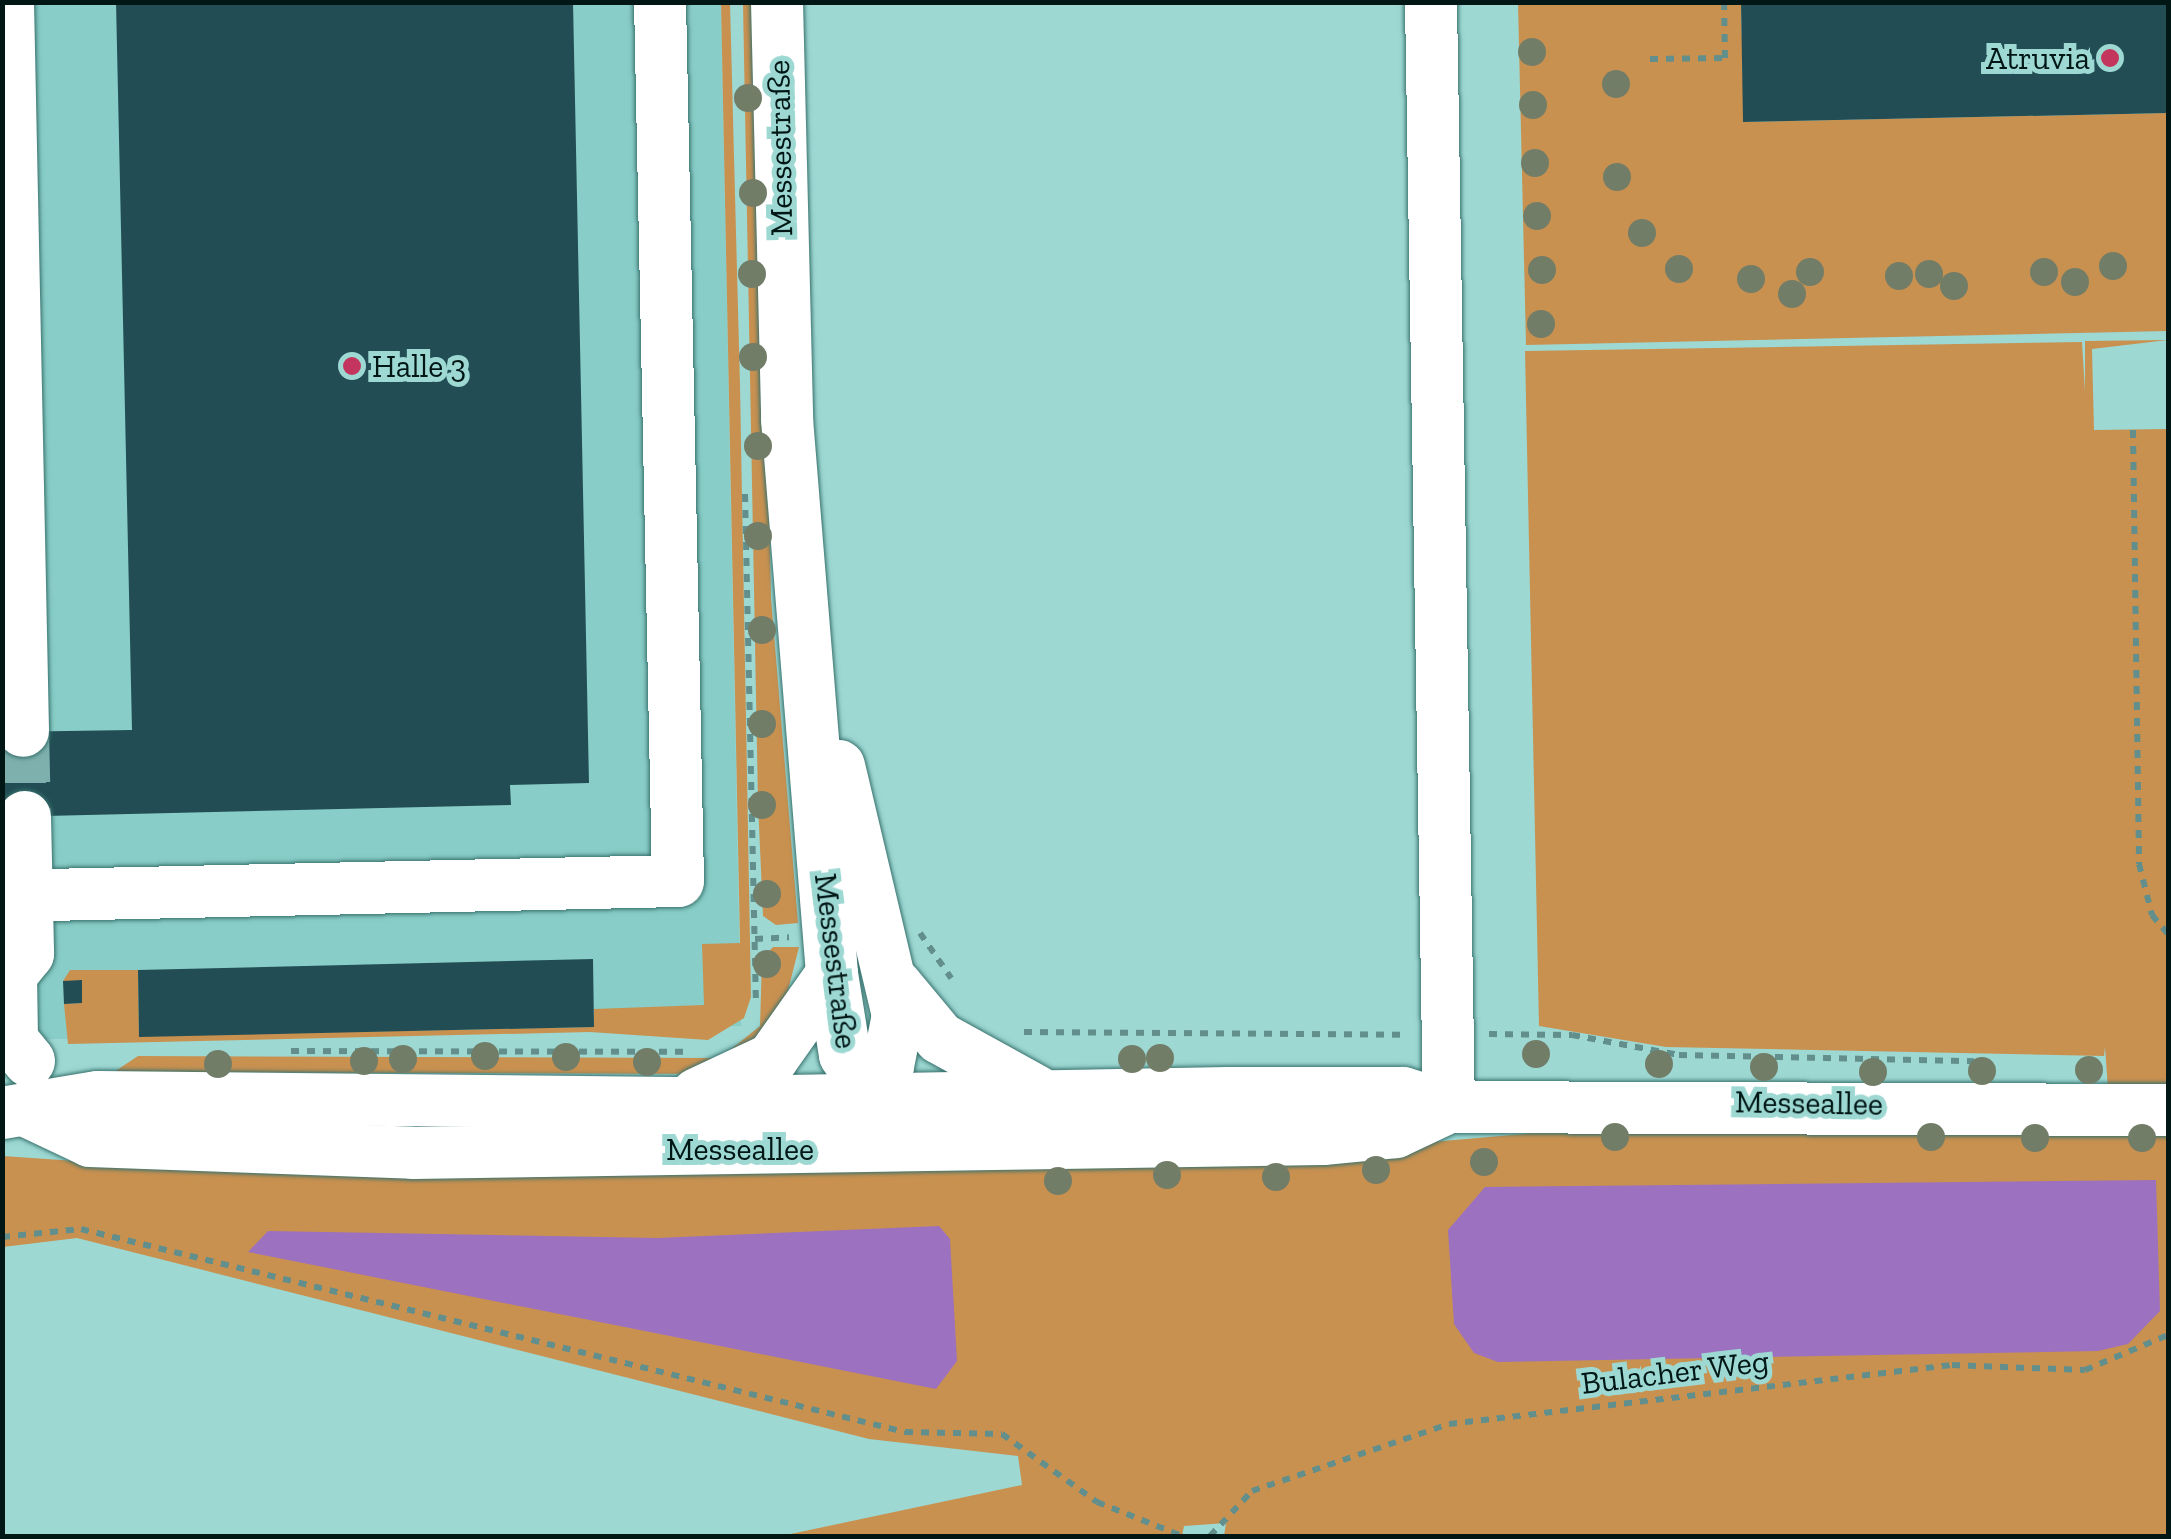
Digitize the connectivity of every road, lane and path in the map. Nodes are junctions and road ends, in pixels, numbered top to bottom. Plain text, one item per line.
1 (8, 2) edge
2 (660, 2) edge
3 (777, 2) edge
4 (1431, 2) edge
5 (1724, 2) edge
6 (1650, 60) dead end
7 (2134, 430) dead end
8 (807, 654) junction
9 (23, 732) tunnel mouth
10 (25, 817) tunnel mouth
11 (14, 896) edge
12 (2168, 934) edge
13 (755, 940) dead end
14 (832, 974) junction
15 (896, 986) junction
16 (753, 1016) dead end
17 (274, 1052) dead end
18 (700, 1053) dead end
19 (1046, 1096) junction
20 (868, 1100) junction
21 (675, 1103) junction
22 (1449, 1107) junction
23 (2168, 1110) edge
24 (17, 1113) edge
25 (795, 1148) junction
26 (932, 1150) junction
27 (2, 1237) edge
28 (2168, 1335) edge
29 (1182, 1536) edge
30 (1210, 1536) edge

1 - 9 street
2 - 11 street
3 - 8 street, Messestraße
4 - 22 street
5 - 6 path
7 - 12 path
8 - 14 street, Messestraße
8 - 15 street, Messestraße
10 - 11 street
11 - 24 street
13 - 16 path
14 - 20 street, Messestraße
14 - 21 street
15 - 19 street
15 - 20 street, Messestraße
17 - 18 path
19 - 20 street, Messeallee
19 - 22 street, Messeallee
20 - 21 street, Messeallee
20 - 25 street
20 - 26 street
21 - 24 street, Messeallee
22 - 23 street, Messeallee
22 - 26 street, Messeallee
24 - 25 street, Messeallee
25 - 26 street, Messeallee
27 - 29 path
28 - 30 path, Bulacher Weg

